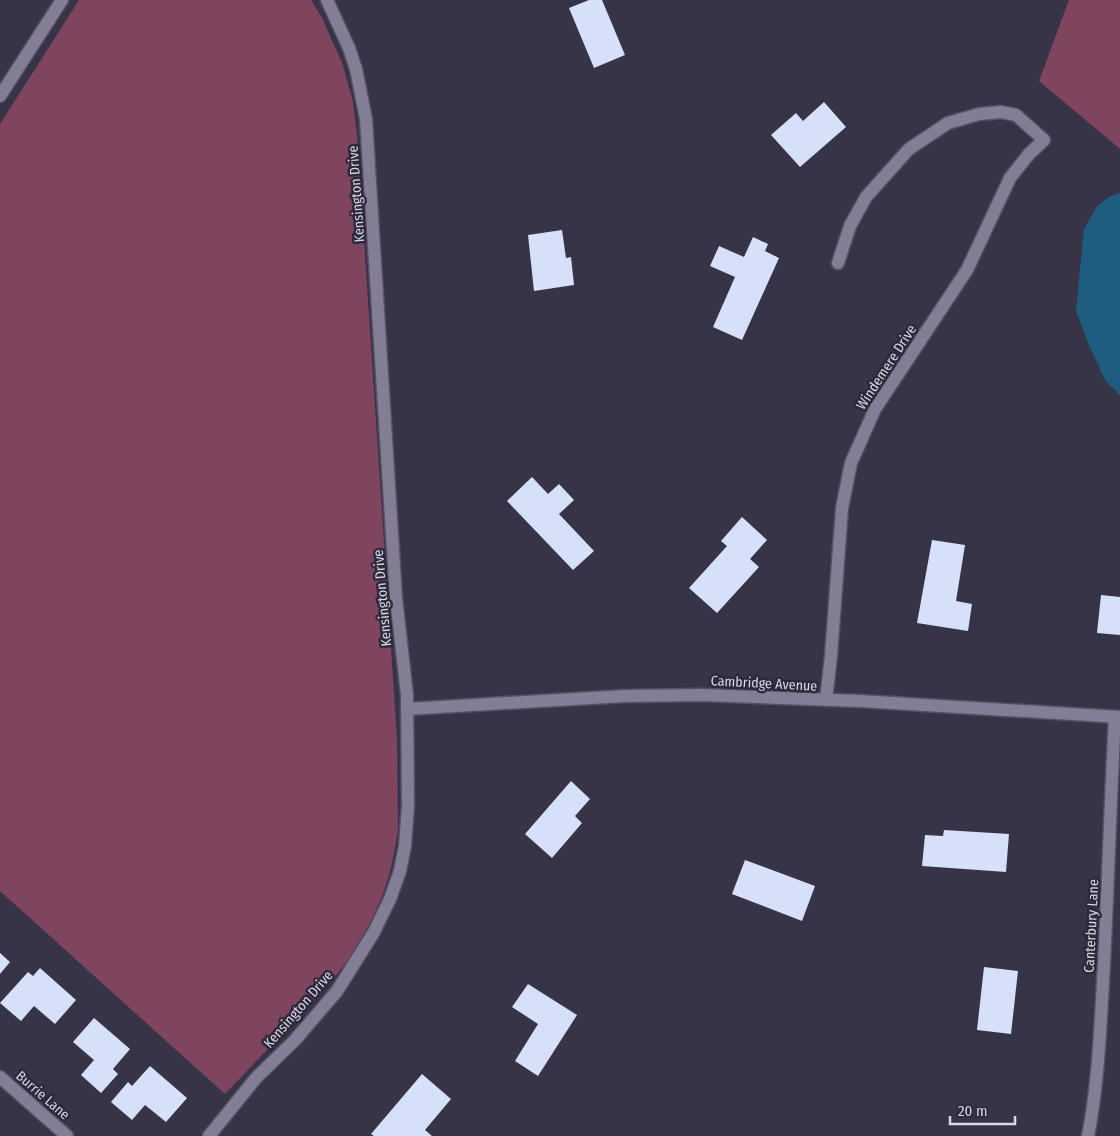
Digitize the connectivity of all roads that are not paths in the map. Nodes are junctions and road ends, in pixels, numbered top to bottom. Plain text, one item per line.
1 (62, 0) edge
2 (327, 0) edge
3 (0, 96) edge
4 (838, 262) dead end
5 (826, 700) junction
6 (407, 709) junction
7 (1118, 717) edge
8 (0, 1077) edge
9 (67, 1136) edge
10 (208, 1136) edge
11 (1088, 1136) edge

1 - 3 street
2 - 6 street, Kensington Drive
4 - 5 street, Windemere Drive
5 - 6 street, Cambridge Avenue
5 - 7 street, Cambridge Avenue
6 - 10 street, Kensington Drive
7 - 11 street, Canterbury Lane
8 - 9 street, Burrie Lane

